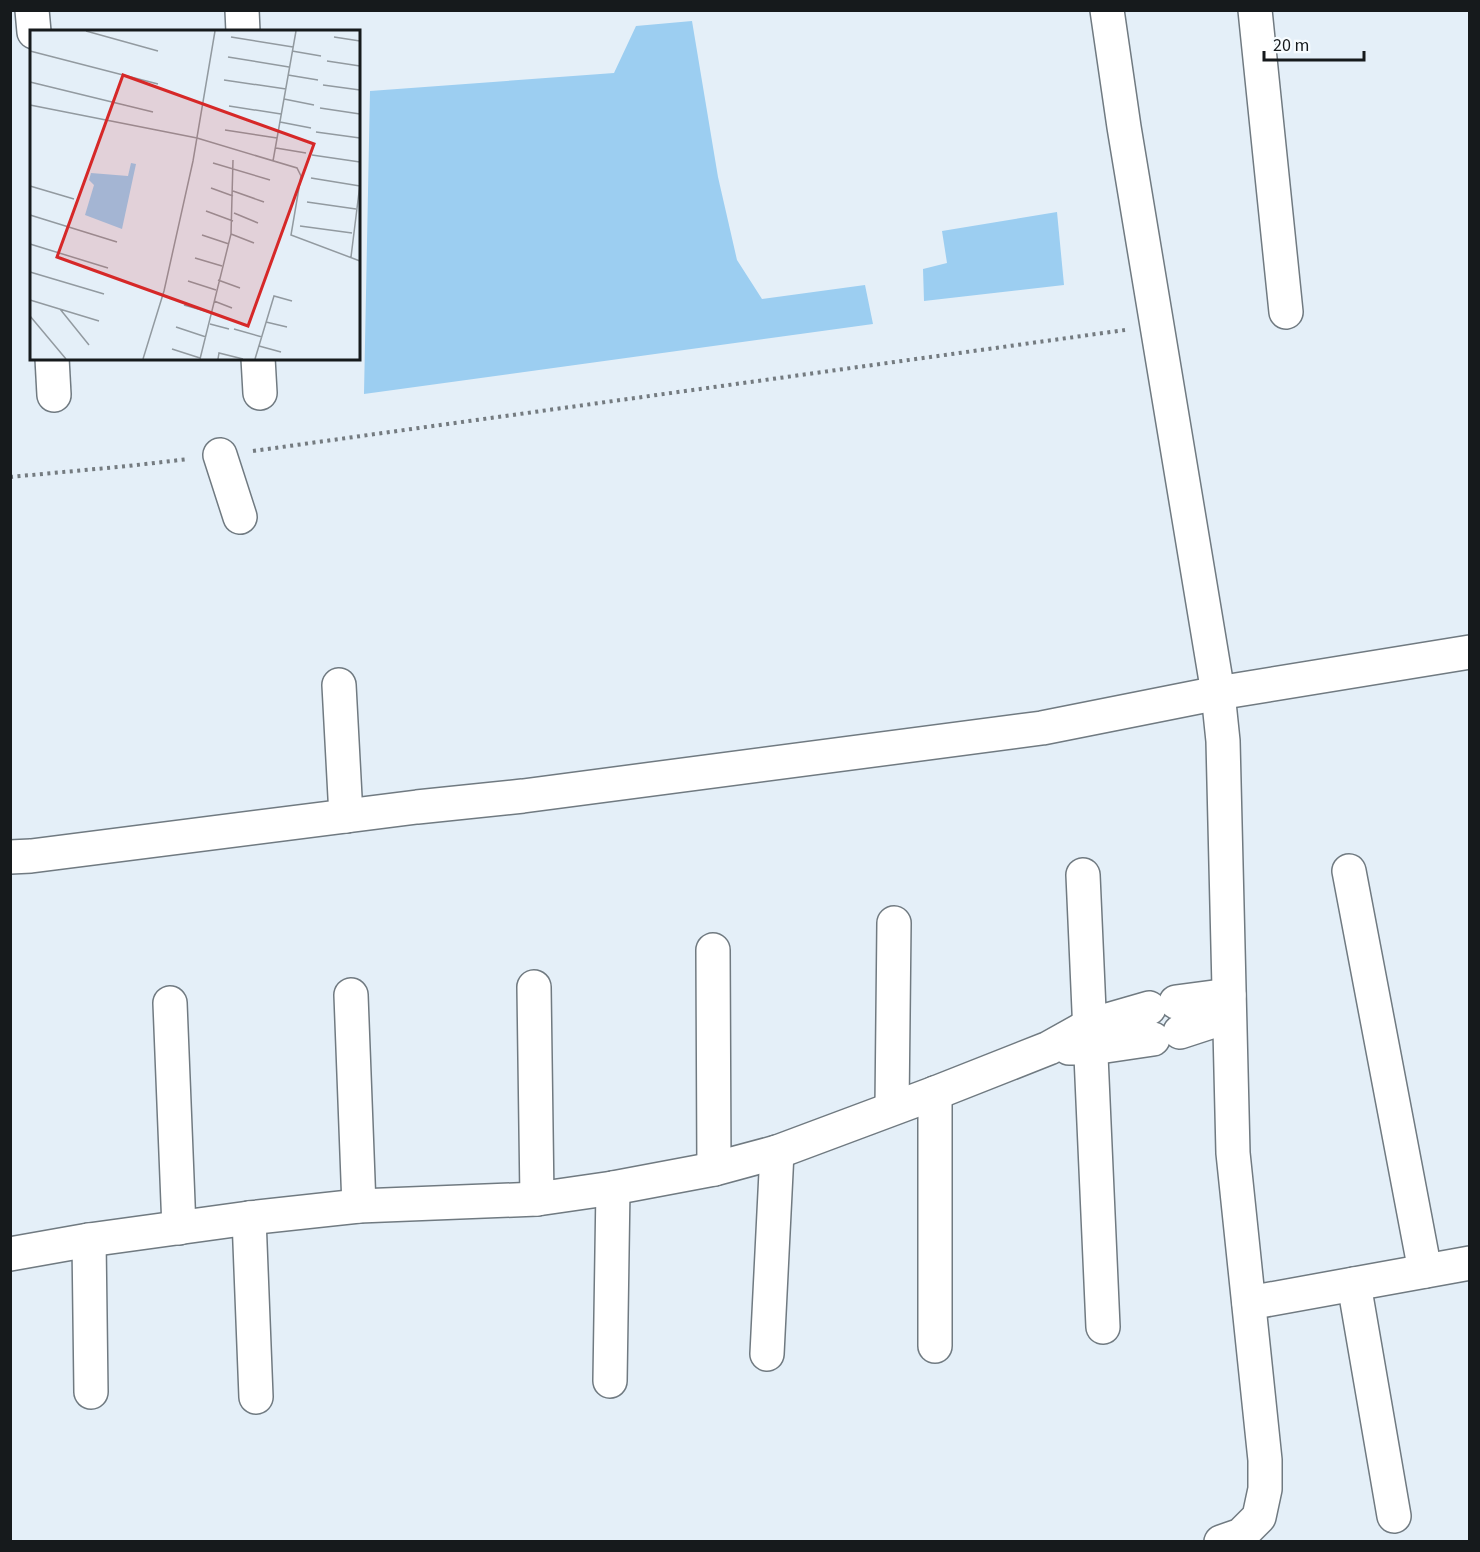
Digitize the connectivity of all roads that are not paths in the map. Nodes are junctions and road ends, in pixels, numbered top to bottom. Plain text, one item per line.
1 (32, 10) edge
2 (242, 10) edge
3 (1107, 10) edge
4 (1255, 10) edge
5 (33, 30) edge
6 (243, 30) edge
7 (1286, 312) dead end
8 (52, 360) edge
9 (258, 360) edge
10 (260, 393) dead end
11 (54, 395) dead end
12 (220, 455) road end
13 (240, 517) dead end
14 (1470, 652) edge
15 (339, 685) dead end
16 (1218, 693) junction
17 (346, 816) junction
18 (10, 857) edge
19 (1349, 871) dead end
20 (1083, 875) dead end
21 (894, 923) dead end
22 (713, 950) dead end
23 (534, 987) dead end
24 (351, 995) dead end
25 (170, 1003) dead end
26 (1229, 1006) junction
27 (1091, 1036) junction
28 (935, 1093) junction
29 (892, 1108) junction
30 (777, 1152) junction
31 (714, 1169) junction
32 (613, 1188) junction
33 (537, 1199) junction
34 (359, 1206) junction
35 (249, 1218) junction
36 (179, 1228) junction
37 (89, 1240) junction
38 (10, 1254) edge
39 (1470, 1263) edge
40 (1425, 1271) junction
41 (1354, 1284) junction
42 (1249, 1303) junction
43 (1103, 1327) dead end
44 (935, 1346) dead end
45 (767, 1354) dead end
46 (610, 1381) dead end
47 (91, 1392) dead end
48 (256, 1397) dead end
49 (1394, 1516) dead end
50 (1221, 1542) edge

1 - 5 street
2 - 6 street
3 - 16 street
4 - 7 street
8 - 11 street
9 - 10 street
12 - 13 street
14 - 16 street
15 - 17 street
16 - 17 street
16 - 26 street
17 - 18 street
19 - 40 street
20 - 27 street
21 - 29 street
22 - 31 street
23 - 33 street
24 - 34 street
25 - 36 street
26 - 27 street
26 - 42 street
27 - 28 street
27 - 43 street
28 - 29 street
28 - 44 street
29 - 30 street
30 - 31 street
30 - 45 street
31 - 32 street
32 - 33 street
32 - 46 street
33 - 34 street
34 - 35 street
35 - 36 street
35 - 48 street
36 - 37 street
37 - 38 street
37 - 47 street
39 - 40 street
40 - 41 street
41 - 42 street
41 - 49 street
42 - 50 street

